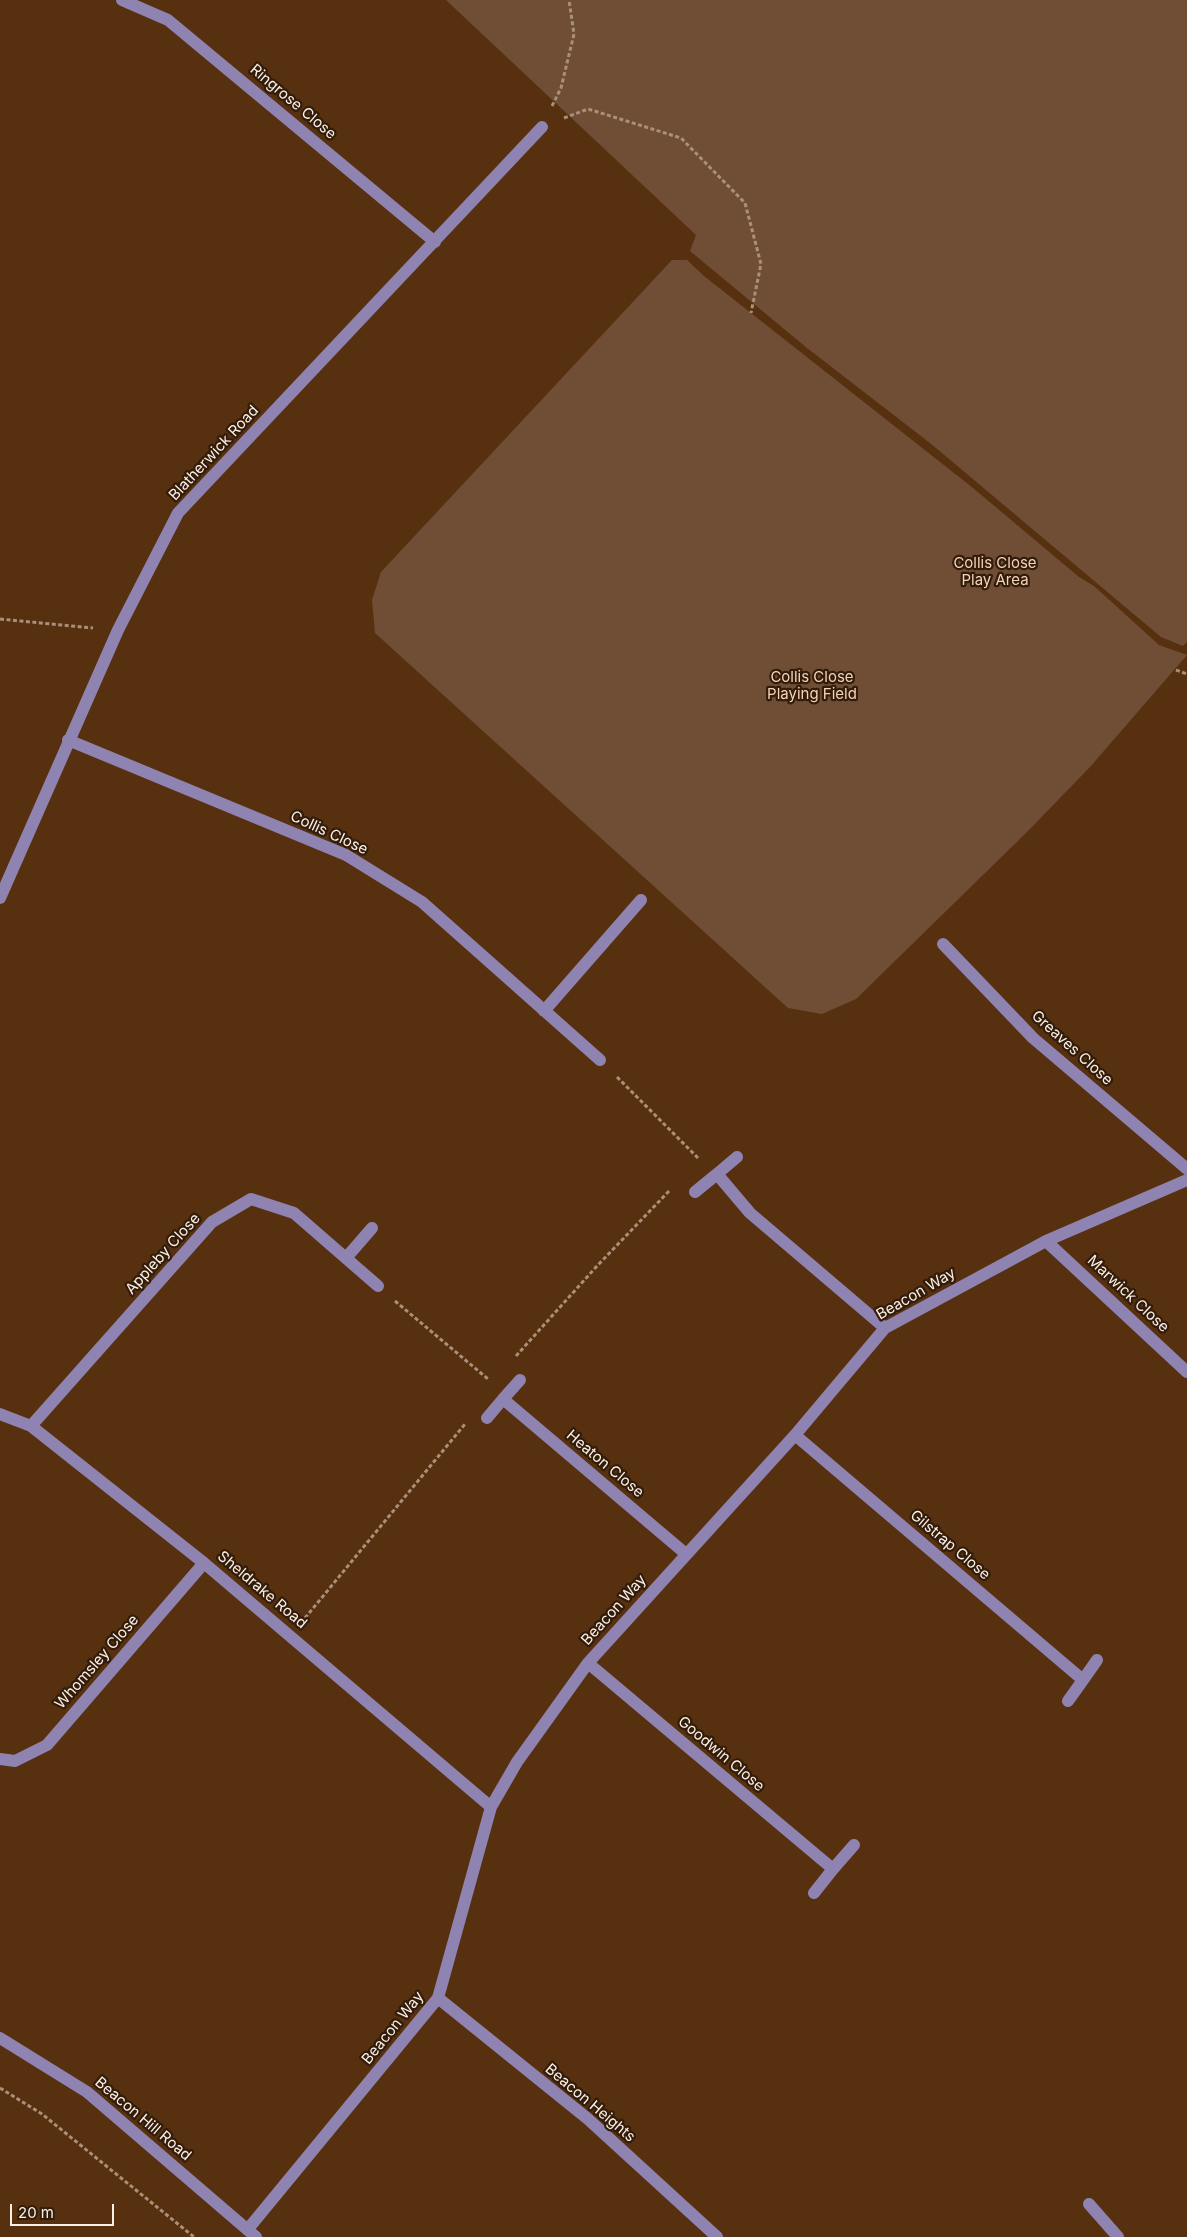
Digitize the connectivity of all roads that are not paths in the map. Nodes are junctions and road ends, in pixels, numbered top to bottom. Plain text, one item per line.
1 (122, 0) edge
2 (542, 127) road end
3 (436, 242) junction
4 (68, 740) junction
5 (0, 898) edge
6 (641, 900) dead end
7 (943, 944) dead end
8 (544, 1011) junction
9 (600, 1060) road end
10 (737, 1157) dead end
11 (1187, 1169) edge
12 (716, 1174) junction
13 (1187, 1180) edge
14 (695, 1192) dead end
15 (372, 1228) dead end
16 (1046, 1241) junction
17 (346, 1258) junction
18 (378, 1286) road end
19 (885, 1328) junction
20 (1187, 1372) edge
21 (520, 1380) dead end
22 (503, 1399) junction
23 (0, 1414) edge
24 (487, 1418) road end
25 (31, 1426) junction
26 (796, 1436) junction
27 (686, 1554) junction
28 (204, 1563) junction
29 (1097, 1660) dead end
30 (588, 1664) junction
31 (1083, 1680) junction
32 (1068, 1701) dead end
33 (0, 1759) edge
34 (491, 1807) junction
35 (854, 1845) dead end
36 (833, 1869) junction
37 (814, 1893) dead end
38 (438, 1998) junction
39 (0, 2038) edge
40 (1089, 2204) dead end
41 (252, 2233) edge
42 (717, 2237) edge
43 (1118, 2237) edge

1 - 3 street, Ringrose Close
2 - 3 street, Blatherwick Road
3 - 4 street, Blatherwick Road
4 - 5 street, Blatherwick Road
4 - 8 street, Collis Close
6 - 8 street
7 - 11 street, Greaves Close
8 - 9 street, Collis Close
10 - 12 street
12 - 14 street
12 - 19 street
13 - 16 street, Beacon Way
15 - 17 street
16 - 19 street, Beacon Way
16 - 20 street, Marwick Close
17 - 18 street, Appleby Close
17 - 25 street, Appleby Close
19 - 26 street, Beacon Way
21 - 22 street
22 - 24 street
22 - 27 street, Heaton Close
23 - 25 street, Sheldrake Road
25 - 28 street, Sheldrake Road
26 - 27 street, Beacon Way
26 - 31 street, Gilstrap Close
27 - 30 street, Beacon Way
28 - 33 street, Whomsley Close
28 - 34 street, Sheldrake Road
29 - 31 street
30 - 34 street, Beacon Way
30 - 36 street, Goodwin Close
31 - 32 street
34 - 38 street, Beacon Way
35 - 36 street
36 - 37 street
38 - 41 street, Beacon Way
38 - 42 street, Beacon Heights
39 - 41 street, Beacon Hill Road
40 - 43 street

